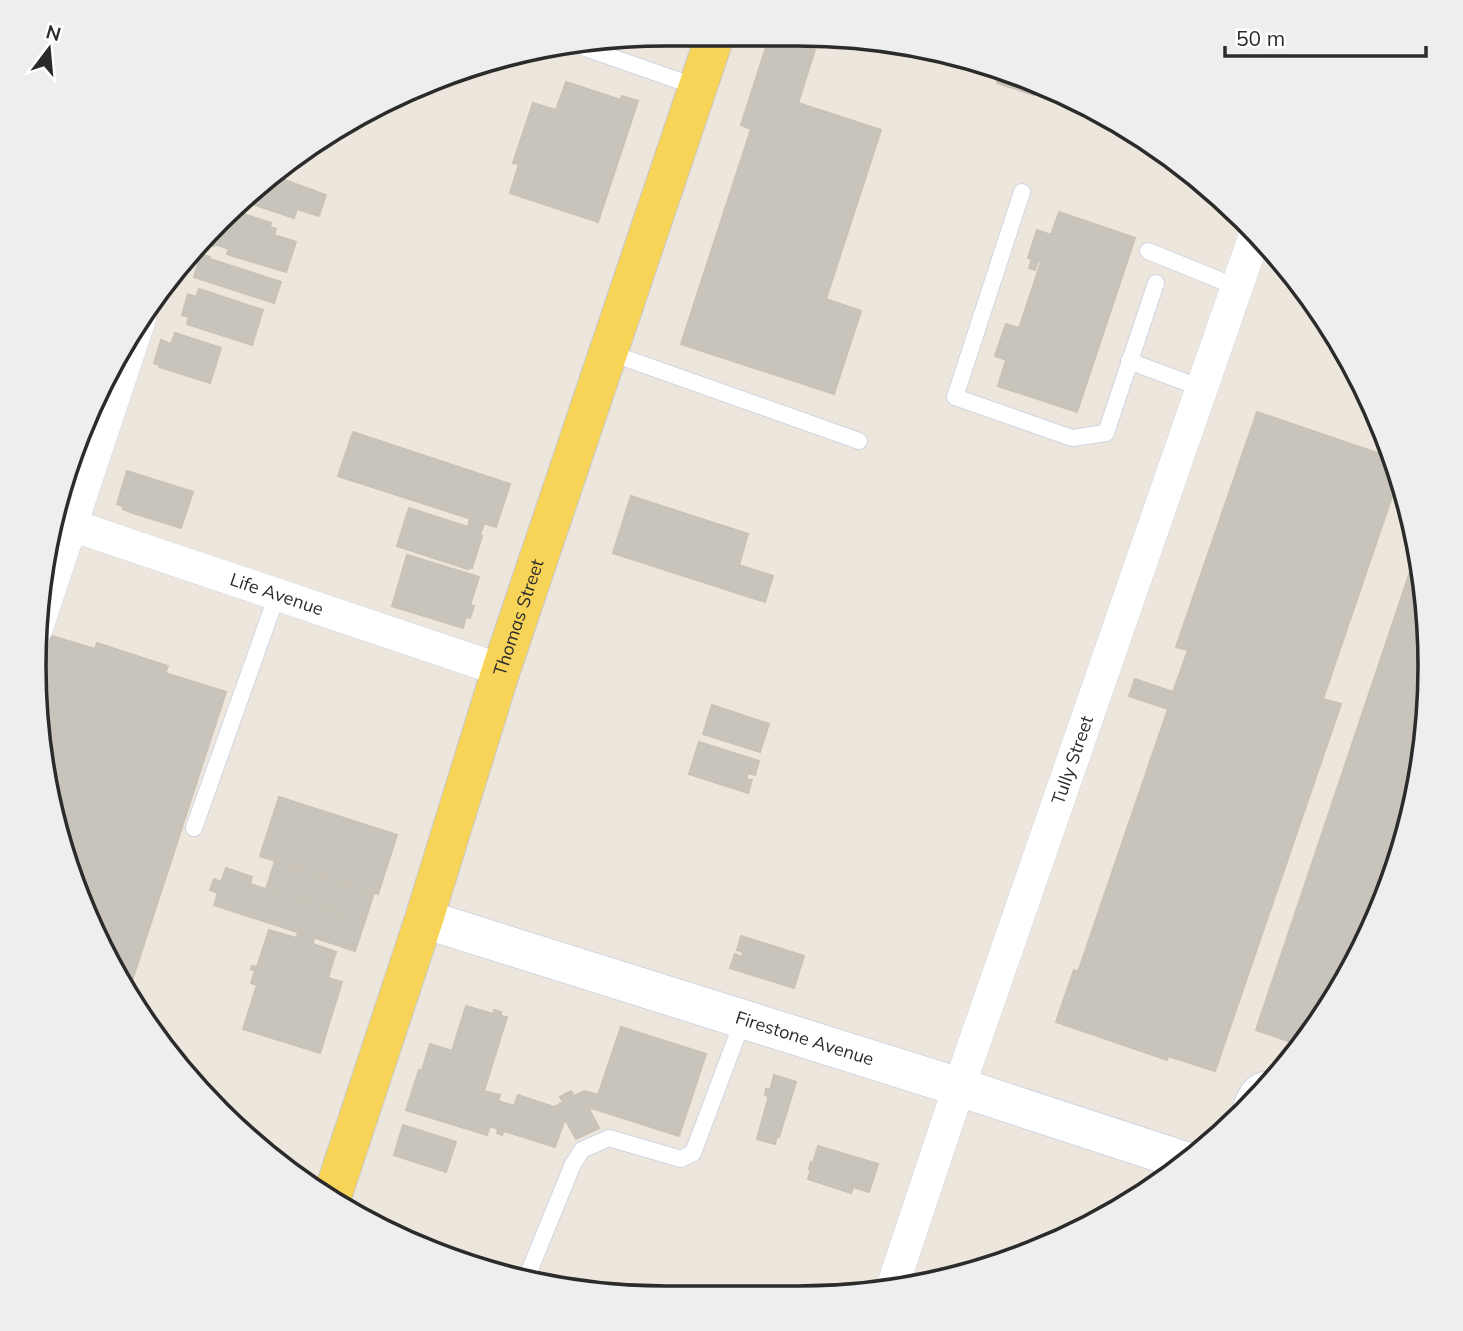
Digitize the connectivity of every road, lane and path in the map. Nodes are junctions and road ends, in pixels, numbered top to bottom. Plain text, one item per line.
1 (711, 46) edge
2 (591, 50) edge
3 (697, 87) junction
4 (1022, 192) dead end
5 (1252, 244) edge
6 (1148, 251) dead end
7 (1156, 284) dead end
8 (1237, 287) junction
9 (608, 352) junction
10 (1129, 361) junction
11 (121, 370) edge
12 (1201, 388) junction
13 (859, 440) dead end
14 (63, 523) edge
15 (56, 551) edge
16 (277, 595) junction
17 (501, 670) junction
18 (194, 828) dead end
19 (425, 919) junction
20 (743, 1020) junction
21 (959, 1087) junction
22 (1174, 1158) edge
23 (335, 1189) edge
24 (530, 1270) edge
25 (896, 1277) edge

1 - 3 main road, Thomas Street
2 - 3 lane
3 - 9 main road, Thomas Street
4 - 10 lane
5 - 8 street, Tully Street
6 - 8 lane
7 - 10 lane
8 - 12 street, Tully Street
9 - 13 lane
9 - 17 main road, Thomas Street
10 - 12 lane
11 - 14 street
12 - 21 street, Tully Street
14 - 15 street
14 - 16 street, Life Avenue
16 - 17 street, Life Avenue
16 - 18 lane
17 - 19 main road, Thomas Street
19 - 20 main road, Firestone Avenue
19 - 23 main road, Thomas Street
20 - 21 main road, Firestone Avenue
20 - 24 lane
21 - 22 main road, Firestone Avenue
21 - 25 street, Tully Street

